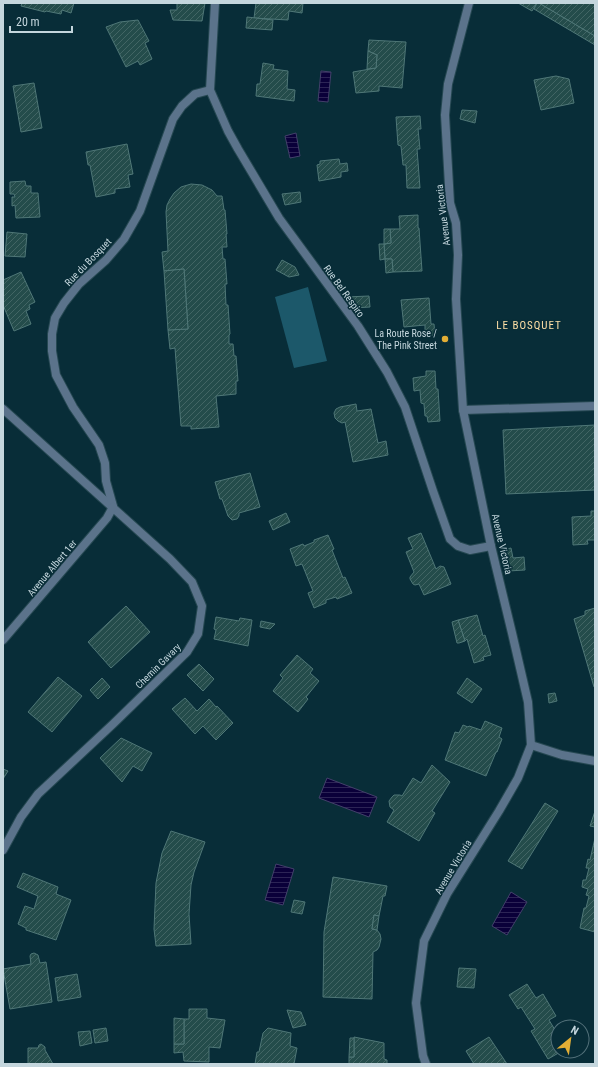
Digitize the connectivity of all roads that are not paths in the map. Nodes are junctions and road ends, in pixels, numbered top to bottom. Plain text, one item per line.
1 (214, 3) edge
2 (469, 3) edge
3 (210, 90) junction
4 (595, 406) edge
5 (3, 409) edge
6 (463, 410) junction
7 (113, 507) junction
8 (491, 546) junction
9 (3, 640) edge
10 (531, 745) junction
11 (595, 761) edge
12 (3, 850) edge
13 (426, 1064) edge

1 - 3 street
2 - 6 street, Avenue Victoria
3 - 7 street, Rue du Bosquet
3 - 8 street, Rue Bel Respiro
4 - 6 street
5 - 7 street, Chemin Gavary
6 - 8 street, Avenue Victoria
7 - 9 street, Avenue Albert 1er
7 - 12 street, Chemin Gavary
8 - 10 street, Avenue Victoria
10 - 11 street
10 - 13 street, Avenue Victoria

